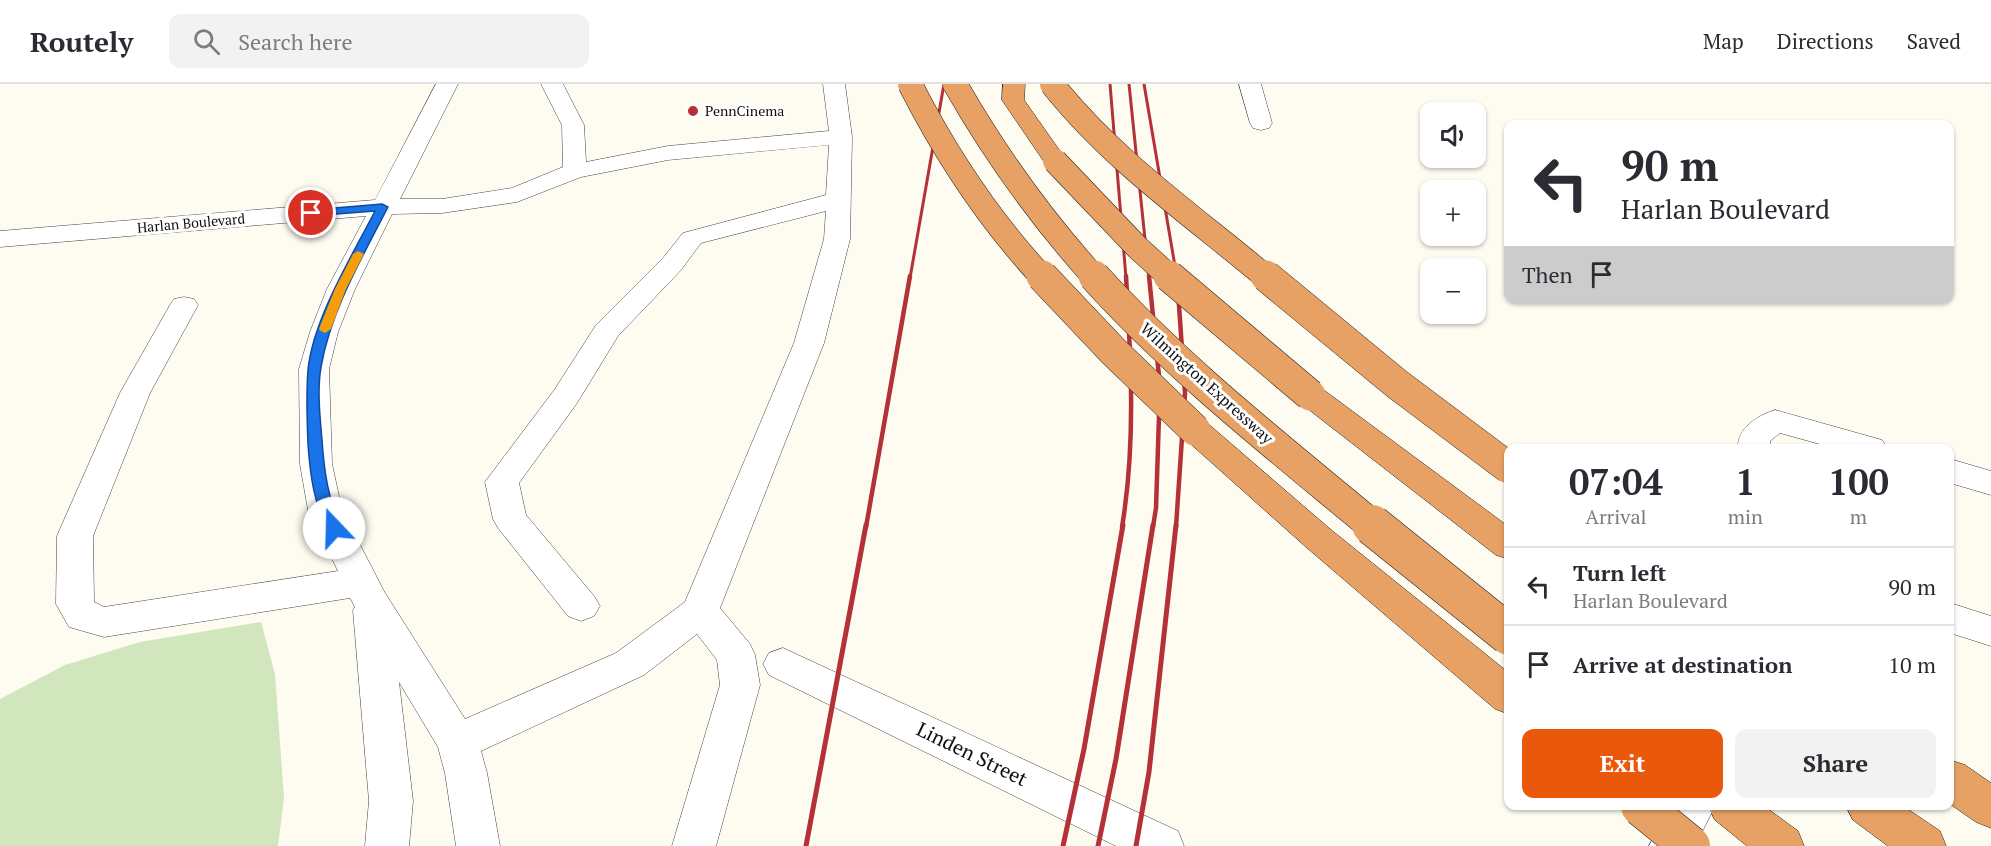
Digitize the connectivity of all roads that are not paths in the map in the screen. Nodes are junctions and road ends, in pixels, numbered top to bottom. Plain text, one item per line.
1 (447, 84) edge
2 (552, 84) edge
3 (834, 84) edge
4 (910, 84) edge
5 (955, 84) edge
6 (1014, 84) edge
7 (1052, 84) edge
8 (1250, 84) edge
9 (1262, 123) dead end
10 (841, 137) junction
11 (574, 171) junction
12 (838, 200) junction
13 (382, 207) junction
14 (0, 239) edge
15 (184, 305) dead end
16 (1754, 444) edge
17 (1857, 444) edge
18 (1504, 464) edge
19 (1954, 472) edge
20 (1991, 483) edge
21 (1504, 542) edge
22 (366, 592) junction
23 (580, 606) dead end
24 (700, 611) junction
25 (1954, 619) edge
26 (1504, 631) edge
27 (1991, 632) edge
28 (783, 664) dead end
29 (1504, 693) edge
30 (457, 742) junction
31 (1954, 782) edge
32 (1991, 808) edge
33 (1646, 810) edge
34 (1691, 810) edge
35 (1735, 810) edge
36 (1874, 810) edge
37 (387, 846) edge
38 (478, 846) edge
39 (694, 846) edge
40 (1162, 846) edge
41 (1671, 846) edge
42 (1690, 846) edge
43 (1782, 846) edge
44 (1924, 846) edge

1 - 13 street
2 - 11 street
3 - 10 street
4 - 29 highway, bridge
5 - 26 highway, Wilmington Expressway, bridge
6 - 21 highway, bridge
7 - 18 highway, bridge
8 - 9 street
10 - 11 street, Harlan Boulevard
10 - 12 street
11 - 13 street, Harlan Boulevard
12 - 23 street
12 - 24 street
13 - 14 street, Harlan Boulevard
13 - 22 street
15 - 22 street
16 - 17 street
19 - 20 street
22 - 30 street
22 - 37 street
24 - 30 street
24 - 39 street
25 - 27 street
28 - 40 street, Linden Street
30 - 38 street
31 - 32 highway
33 - 42 highway, bridge
34 - 41 street
35 - 43 highway
36 - 44 highway

